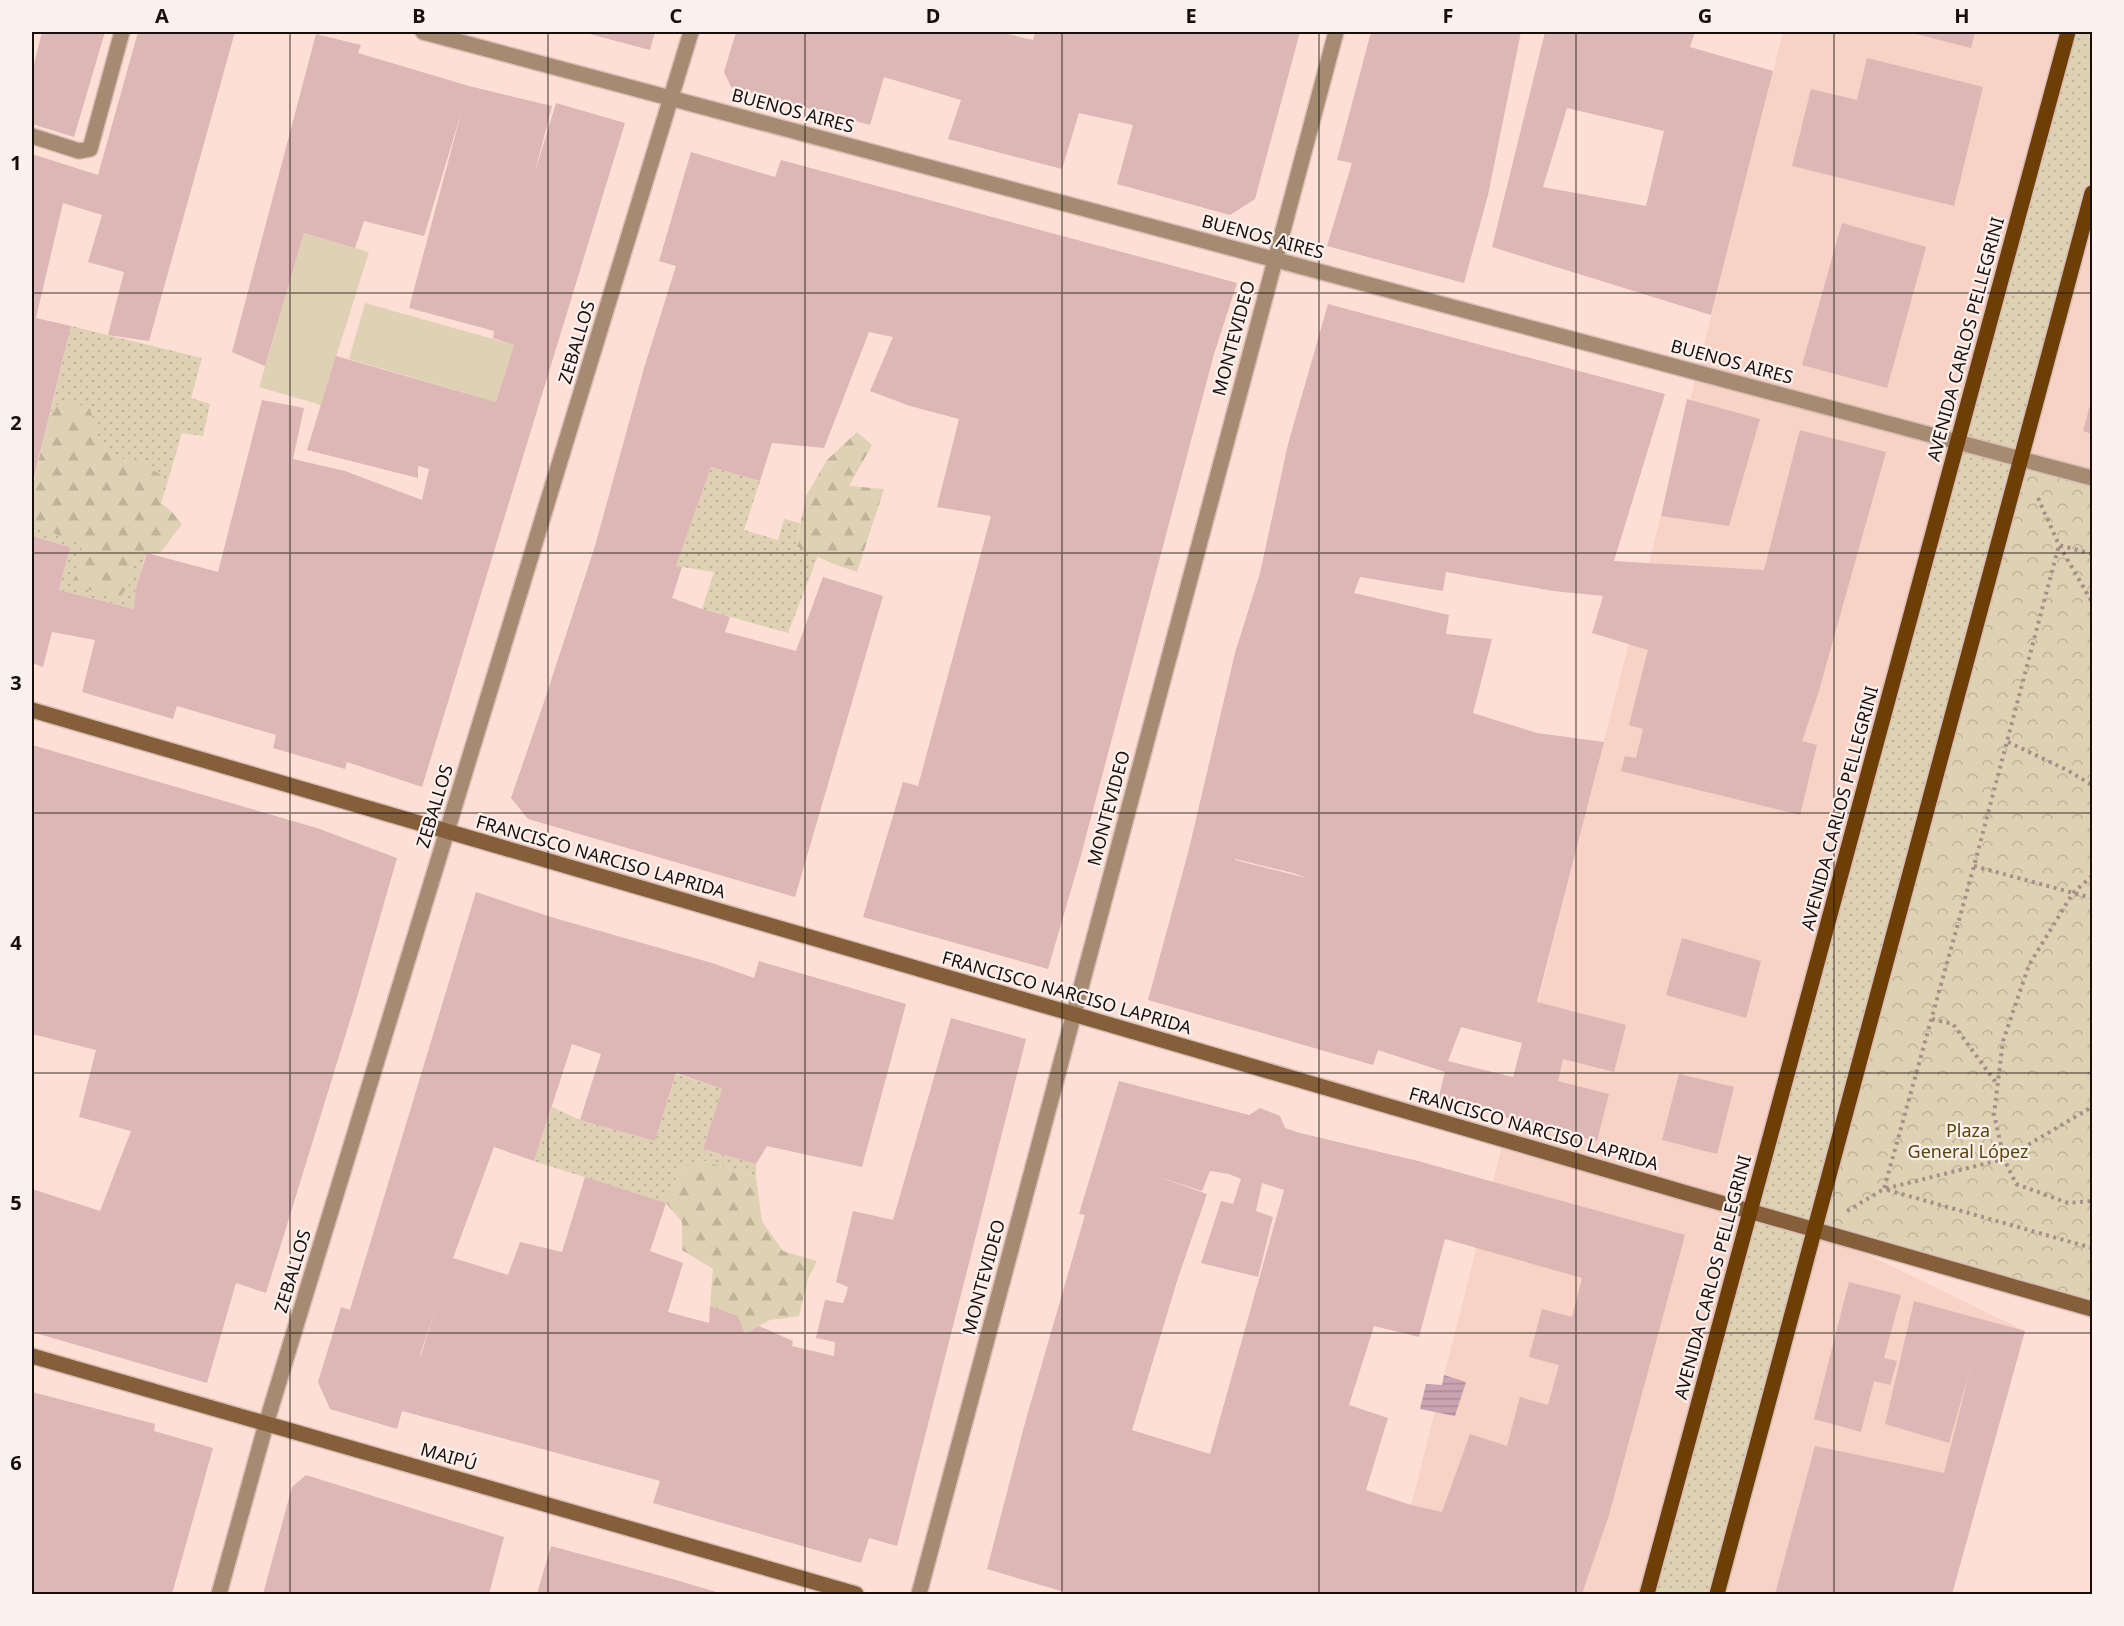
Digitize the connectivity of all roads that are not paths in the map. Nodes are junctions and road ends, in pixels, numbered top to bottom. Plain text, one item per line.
1 (122, 32) edge
2 (423, 32) edge
3 (691, 32) edge
4 (1336, 32) edge
5 (2068, 32) edge
6 (671, 98) junction
7 (32, 136) edge
8 (2092, 193) edge
9 (1275, 259) junction
10 (1958, 442) junction
11 (2021, 459) junction
12 (2092, 477) edge
13 (32, 710) edge
14 (447, 831) junction
15 (1074, 1014) junction
16 (1750, 1210) junction
17 (1814, 1229) junction
18 (2092, 1309) edge
19 (32, 1356) edge
20 (266, 1424) junction
21 (219, 1594) edge
22 (856, 1594) edge
23 (919, 1594) edge
24 (1647, 1594) edge
25 (1717, 1594) edge

1 - 7 street
2 - 6 street, BUENOS AIRES
3 - 6 street, ZEBALLOS
4 - 9 street, MONTEVIDEO
5 - 10 main road, AVENIDA CARLOS PELLEGRINI
6 - 9 street, BUENOS AIRES
6 - 14 street, ZEBALLOS
8 - 11 main road
9 - 10 street, BUENOS AIRES
9 - 15 street, MONTEVIDEO
10 - 11 street, BUENOS AIRES
10 - 16 main road, AVENIDA CARLOS PELLEGRINI
11 - 12 street, BUENOS AIRES
11 - 17 main road
13 - 14 main road, FRANCISCO NARCISO LAPRIDA
14 - 15 main road, FRANCISCO NARCISO LAPRIDA
14 - 20 street, ZEBALLOS
15 - 16 main road, FRANCISCO NARCISO LAPRIDA
15 - 23 street, MONTEVIDEO
16 - 17 main road, FRANCISCO NARCISO LAPRIDA
16 - 24 main road, AVENIDA CARLOS PELLEGRINI
17 - 18 main road, FRANCISCO NARCISO LAPRIDA
17 - 25 main road
19 - 20 main road, MAIPÚ
20 - 21 street, ZEBALLOS
20 - 22 main road, MAIPÚ

